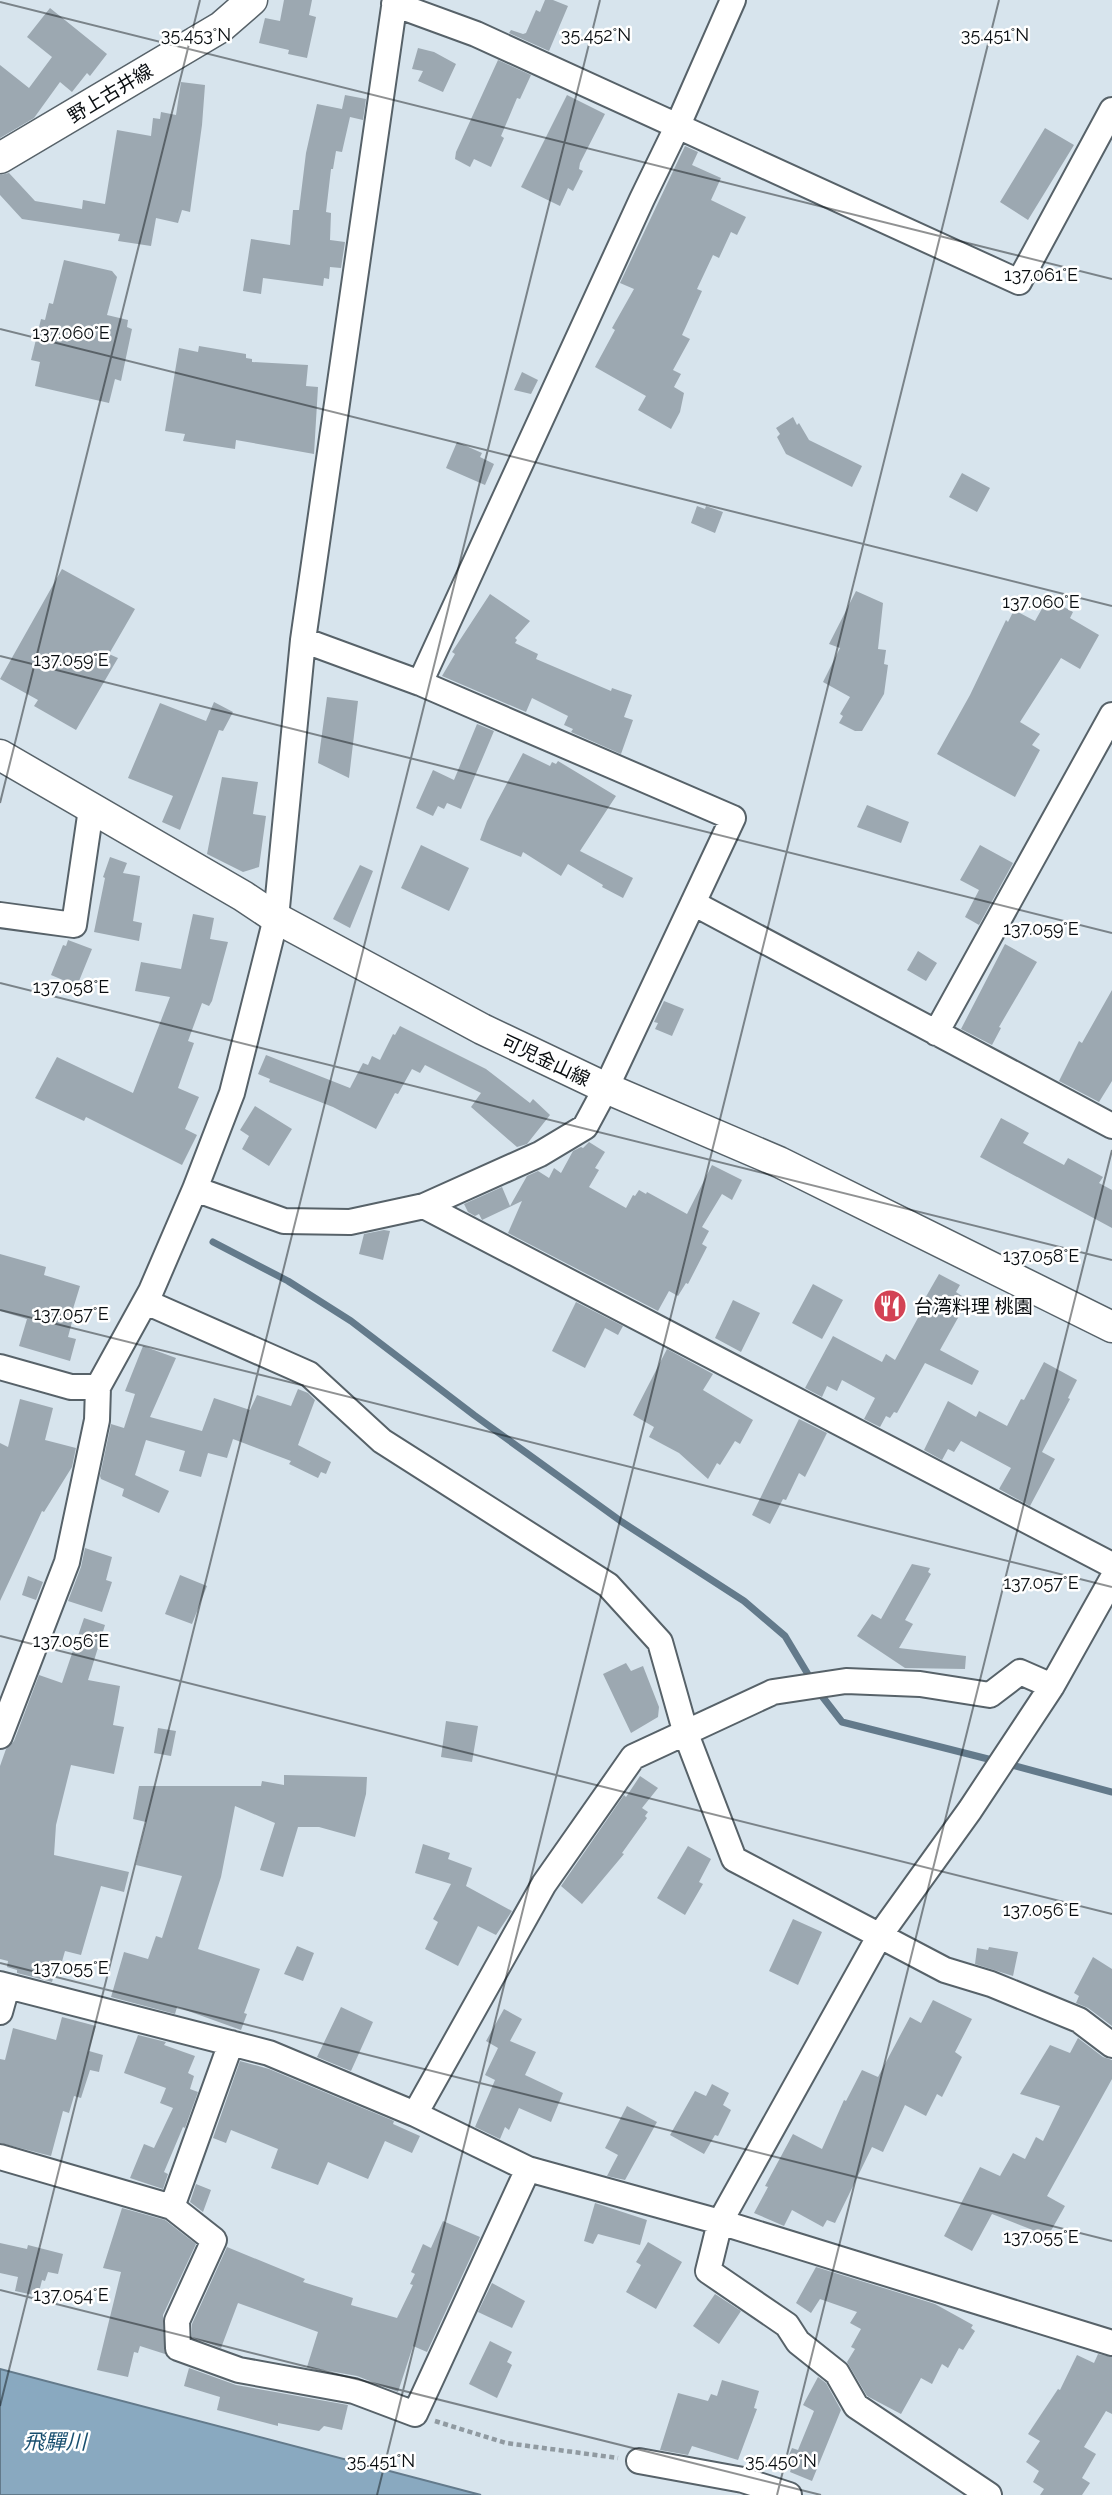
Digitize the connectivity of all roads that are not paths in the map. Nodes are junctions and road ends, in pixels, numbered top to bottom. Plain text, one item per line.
1 (252, 0) edge
2 (733, 0) edge
3 (395, 2) edge
4 (1112, 110) edge
5 (678, 125) junction
6 (0, 158) edge
7 (303, 640) junction
8 (419, 683) junction
9 (1112, 715) edge
10 (0, 755) edge
11 (91, 809) junction
12 (693, 903) junction
13 (0, 915) edge
14 (276, 918) junction
15 (936, 1033) junction
16 (606, 1088) junction
17 (1112, 1126) edge
18 (195, 1189) junction
19 (424, 1206) junction
20 (146, 1302) junction
21 (1112, 1327) edge
22 (0, 1367) edge
23 (99, 1387) junction
24 (1112, 1564) edge
25 (1112, 1579) edge
26 (1052, 1686) junction
27 (687, 1734) junction
28 (0, 1736) edge
29 (880, 1935) junction
30 (4, 1986) edge
31 (0, 2012) edge
32 (231, 2043) junction
33 (1112, 2045) edge
34 (415, 2114) junction
35 (0, 2157) edge
36 (528, 2169) junction
37 (172, 2207) junction
38 (720, 2222) junction
39 (1112, 2343) edge
40 (639, 2461) road end
41 (789, 2495) edge
42 (989, 2495) edge

1 - 6 main road, 野上古井線
2 - 5 street
3 - 5 street
3 - 7 street
4 - 5 street
5 - 8 street
7 - 8 street
7 - 14 street
8 - 12 street
9 - 15 street
10 - 11 main road, 可児金山線
11 - 13 street
11 - 14 main road, 可児金山線
12 - 15 street
12 - 16 street
14 - 16 main road, 可児金山線
14 - 18 street
15 - 17 street
16 - 19 street
16 - 21 main road, 可児金山線
18 - 19 street
18 - 20 street
19 - 24 street
20 - 23 street
20 - 27 street
22 - 23 street
23 - 28 street
25 - 26 street
26 - 27 street
26 - 29 street
27 - 29 street
27 - 34 street
29 - 33 street
29 - 38 street
30 - 31 street
30 - 32 street
32 - 34 street
32 - 37 street
34 - 36 street
35 - 37 street
36 - 37 street
36 - 38 street
38 - 39 street
38 - 42 street
40 - 41 street

